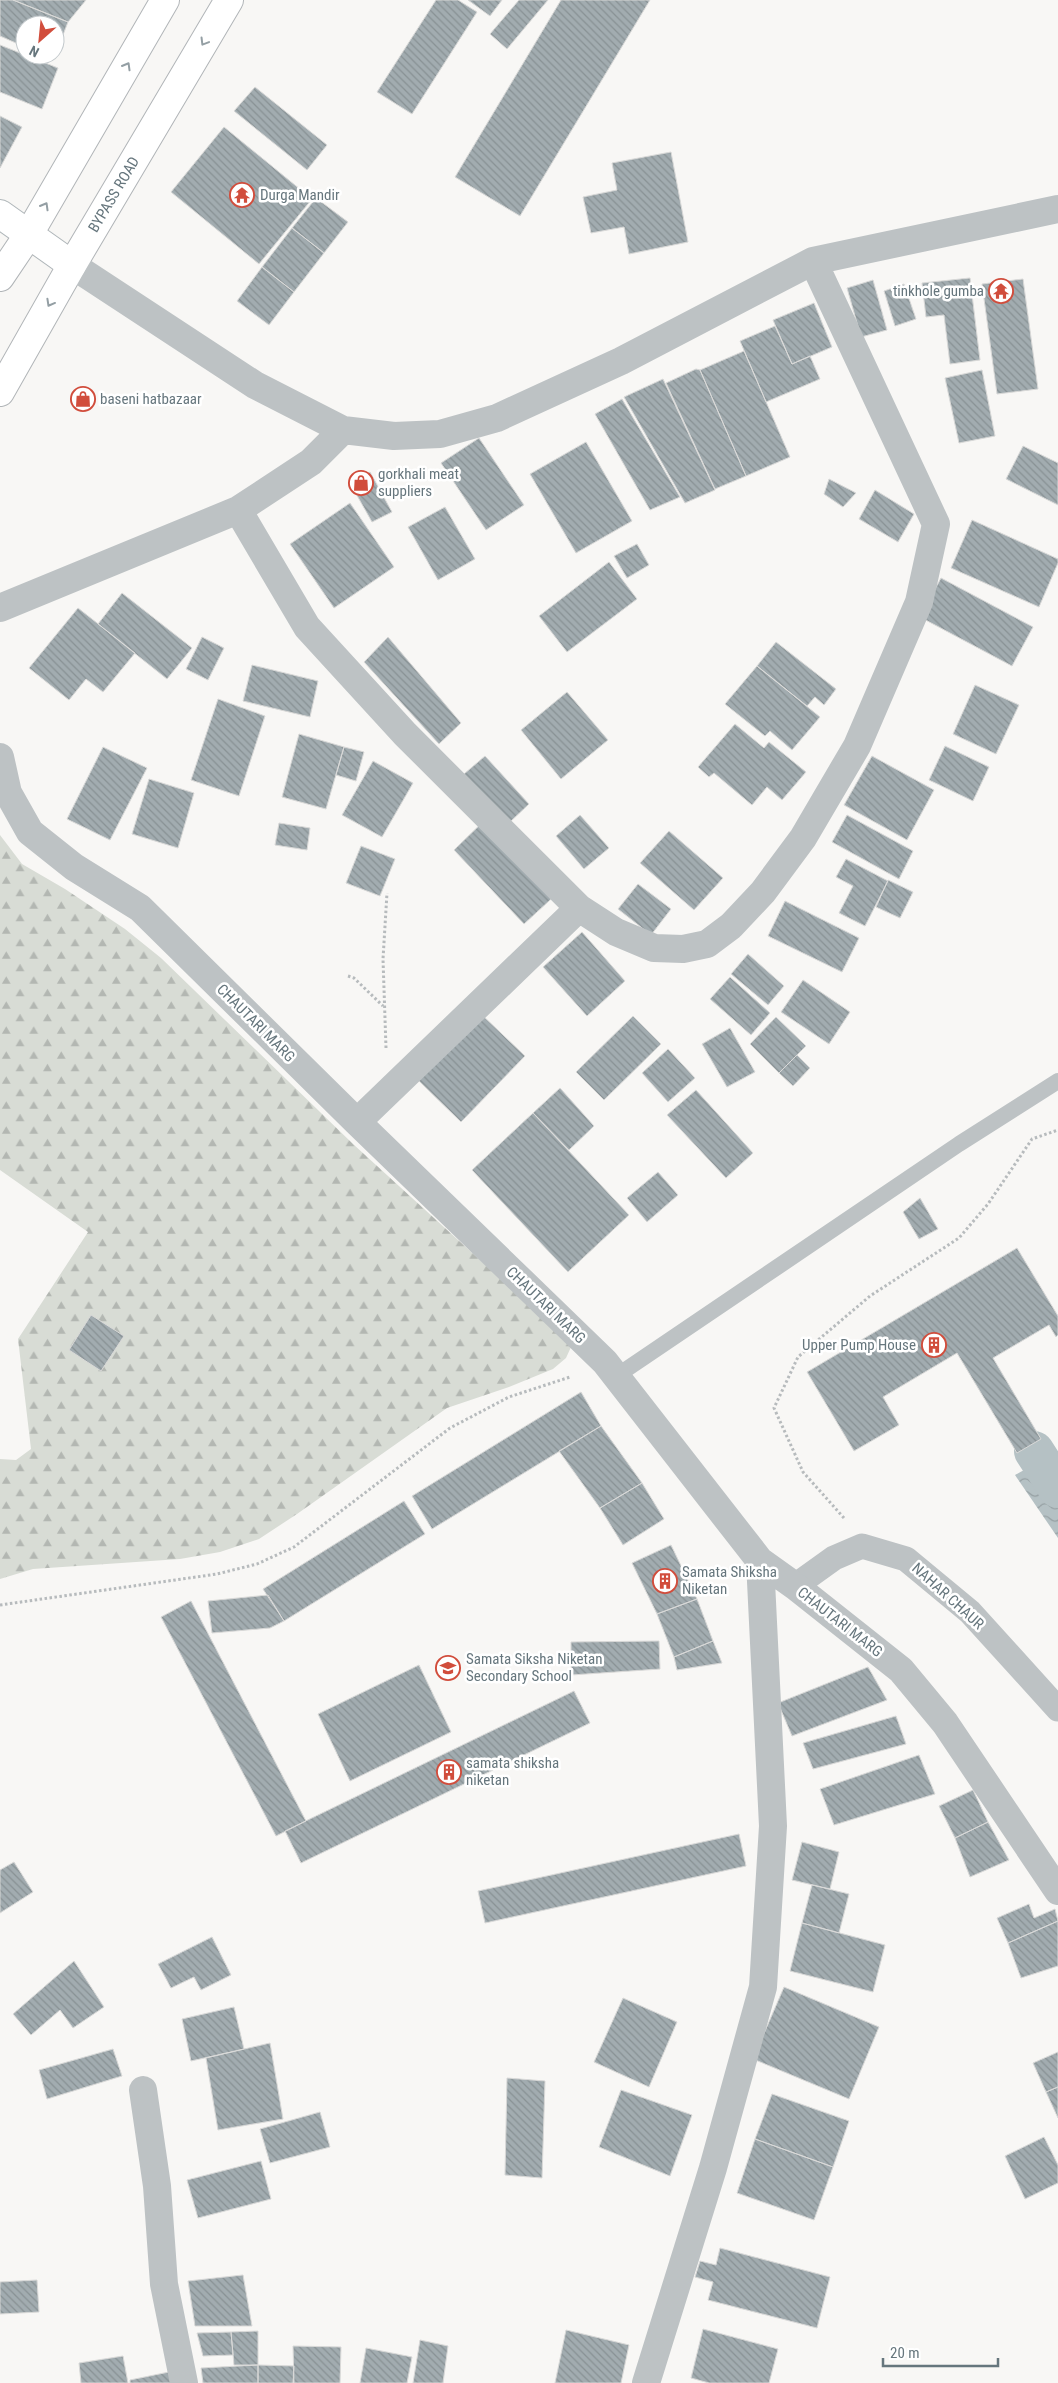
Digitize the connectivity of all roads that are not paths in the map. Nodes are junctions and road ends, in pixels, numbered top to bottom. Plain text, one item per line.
1 (165, 0) edge
2 (229, 0) edge
3 (1058, 209) edge
4 (0, 214) edge
5 (29, 234) junction
6 (813, 261) junction
7 (72, 265) junction
8 (0, 277) edge
9 (0, 392) edge
10 (344, 430) junction
11 (238, 510) junction
12 (0, 608) edge
13 (0, 757) edge
14 (579, 908) junction
15 (1058, 1081) edge
16 (356, 1122) junction
17 (610, 1370) junction
18 (760, 1561) junction
19 (804, 1580) junction
20 (1058, 1709) edge
21 (1058, 1891) edge
22 (143, 2090) dead end
23 (184, 2383) edge
24 (646, 2383) edge

5 -> 1 main road
2 -> 7 main road, BYPASS ROAD
3 - 6 street
4 - 5 main road
5 - 7 main road
5 - 8 main road
6 - 10 street
6 - 14 street
7 -> 9 main road, BYPASS ROAD
7 - 10 street
10 - 11 street
11 - 12 street
11 - 14 street
13 - 16 street, CHAUTARI MARG
14 - 16 street
15 - 17 lane
16 - 17 street, CHAUTARI MARG
17 - 18 street, CHAUTARI MARG
18 - 19 street, CHAUTARI MARG
18 - 24 street
19 - 20 street, NAHAR CHAUR
19 - 21 street, CHAUTARI MARG
22 - 23 street

